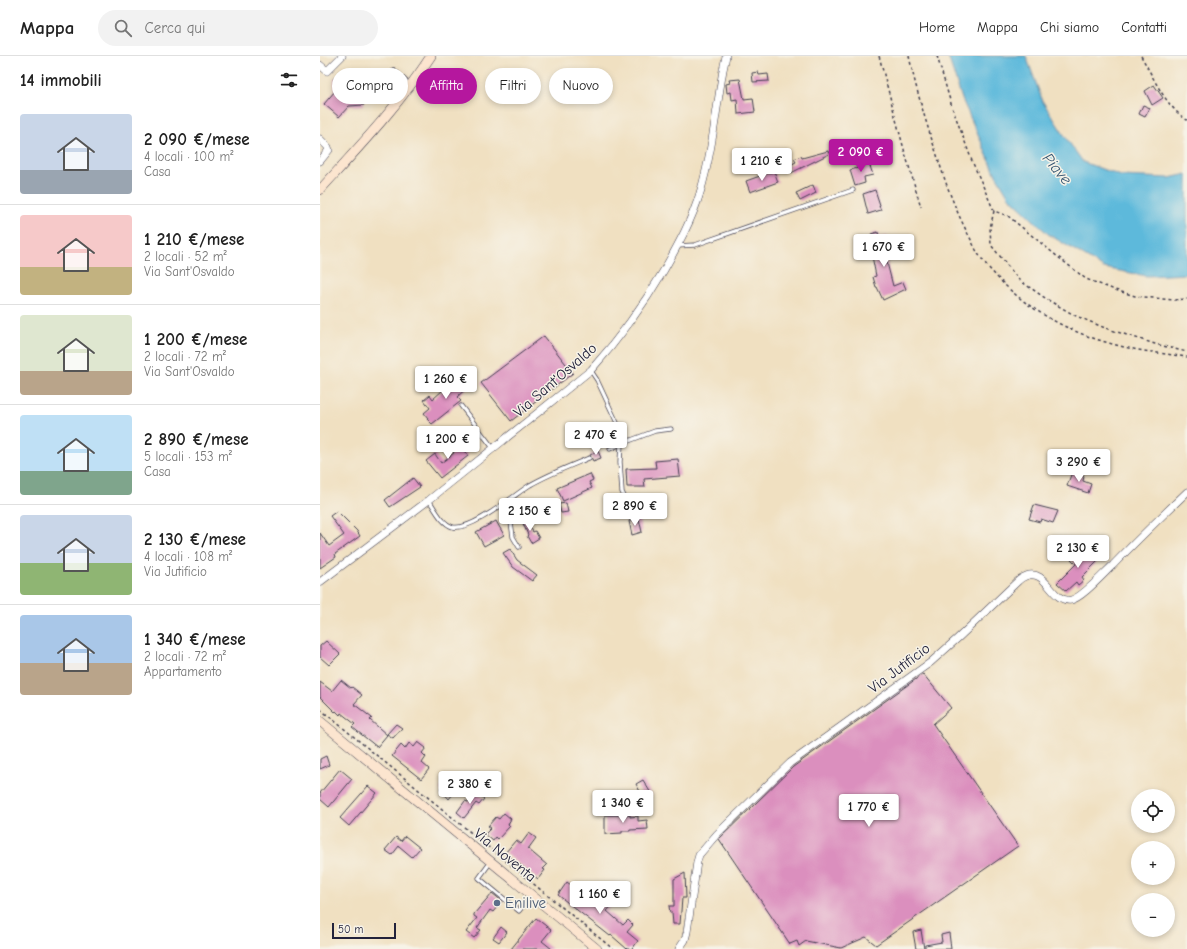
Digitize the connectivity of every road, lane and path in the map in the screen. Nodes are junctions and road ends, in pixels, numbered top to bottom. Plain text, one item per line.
1 (342, 56) edge
2 (726, 56) edge
3 (879, 56) edge
4 (909, 56) edge
5 (937, 56) edge
6 (1141, 56) edge
7 (430, 57) edge
8 (320, 65) edge
9 (408, 83) edge
10 (411, 86) junction
11 (1187, 120) edge
12 (320, 139) edge
13 (320, 160) edge
14 (320, 190) edge
15 (853, 190) dead end
16 (921, 207) dead end
17 (994, 211) junction
18 (678, 246) junction
19 (1187, 299) edge
20 (1187, 352) edge
21 (1187, 356) edge
22 (591, 370) junction
23 (461, 406) dead end
24 (671, 429) dead end
25 (626, 442) junction
26 (621, 444) junction
27 (493, 448) junction
28 (610, 449) dead end
29 (589, 458) dead end
30 (1187, 492) edge
31 (429, 500) junction
32 (504, 502) junction
33 (632, 515) dead end
34 (519, 547) dead end
35 (320, 582) edge
36 (320, 709) edge
37 (320, 721) edge
38 (491, 862) junction
39 (532, 895) junction
40 (597, 949) edge
41 (613, 949) edge
42 (679, 949) edge

1 - 8 street
2 - 18 street, Via Sant'Osvaldo
3 - 16 path
4 - 21 path
5 - 17 path
6 - 11 path
7 - 10 main road
9 - 10 lane
10 - 14 main road
12 - 13 street
15 - 18 lane
17 - 19 path
17 - 20 path
18 - 22 street, Via Sant'Osvaldo
22 - 25 lane
22 - 27 street, Via Sant'Osvaldo
23 - 27 lane
24 - 25 lane
25 - 26 lane
26 - 28 lane
26 - 33 lane
27 - 31 street, Via Sant'Osvaldo
29 - 32 lane
30 - 42 street, Via Jutificio
31 - 32 lane
31 - 35 street, Via Sant'Osvaldo
32 - 34 lane
36 - 41 path
37 - 38 main road, Via Noventa
38 - 39 main road, Via Noventa
38 - 39 lane
39 - 40 main road, Via Noventa

